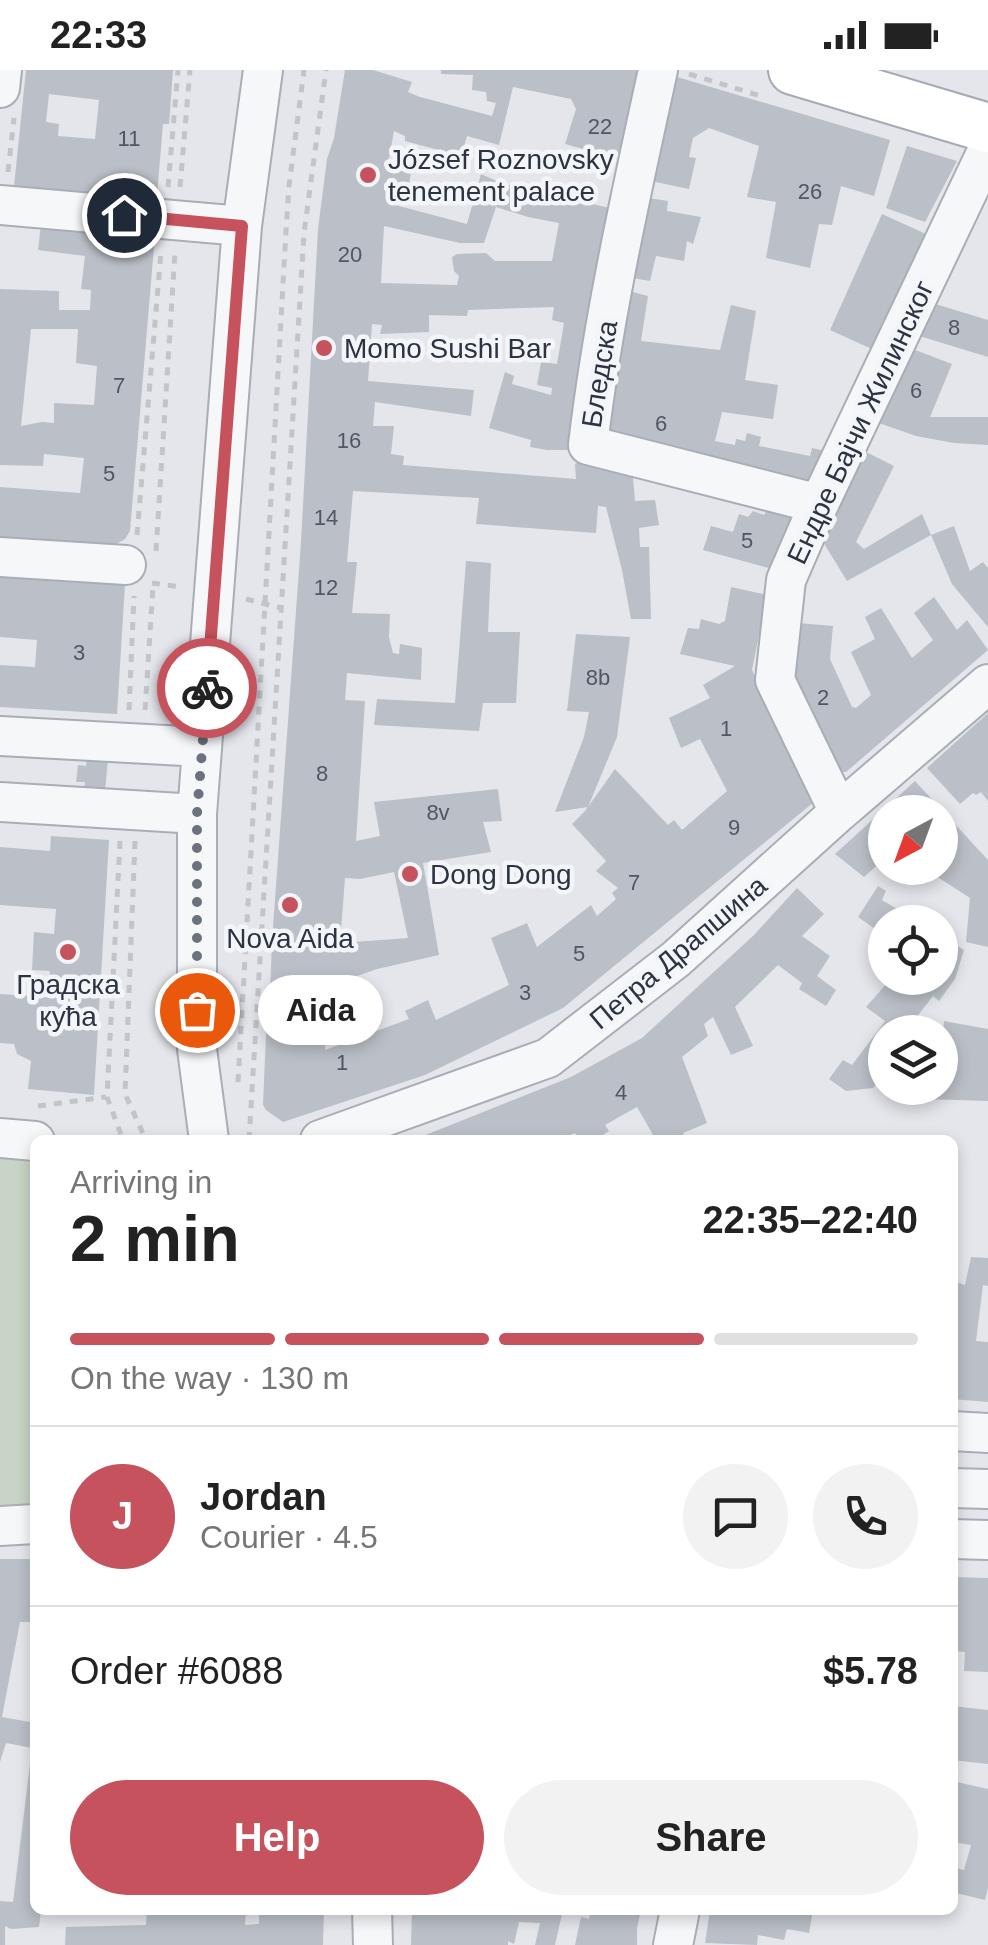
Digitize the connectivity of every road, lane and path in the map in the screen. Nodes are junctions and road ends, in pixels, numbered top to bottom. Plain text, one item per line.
1 (2, 70) edge
2 (178, 70) edge
3 (190, 70) edge
4 (263, 70) edge
5 (304, 70) edge
6 (326, 70) edge
7 (658, 70) edge
8 (793, 70) edge
9 (7, 98) edge
10 (988, 128) edge
11 (988, 149) edge
12 (3, 206) edge
13 (171, 219) junction
14 (242, 226) junction
15 (819, 504) junction
16 (0, 558) edge
17 (141, 567) junction
18 (988, 684) edge
19 (0, 736) edge
20 (134, 744) junction
21 (202, 748) junction
22 (0, 802) edge
23 (129, 809) junction
24 (839, 812) junction
25 (197, 814) junction
26 (238, 1086) dead end
27 (108, 1097) junction
28 (31, 1124) edge
29 (121, 1135) edge
30 (144, 1135) edge
31 (208, 1135) edge
32 (249, 1135) edge
33 (334, 1135) edge
34 (0, 1138) edge
35 (958, 1432) edge
36 (988, 1433) edge
37 (958, 1488) edge
38 (988, 1490) edge
39 (30, 1524) edge
40 (0, 1526) edge
41 (958, 1539) edge
42 (988, 1540) edge
43 (372, 1915) edge
44 (679, 1915) edge
45 (373, 1945) edge
46 (673, 1945) edge

1 - 9 street
2 - 13 path
3 - 13 path
4 - 14 street
5 - 26 path
6 - 32 path
7 - 15 street, Бледска
8 - 10 main road
9 - 12 path
11 - 15 street, Ендре Бајчи Жилинског
12 - 13 street
13 - 14 street
13 - 17 path
13 - 17 path
14 - 21 street
15 - 24 street, Ендре Бајчи Жилинског
16 - 17 street
17 - 20 path
17 - 20 path
18 - 24 street, Петра Драпшина
19 - 20 street
20 - 21 street
21 - 25 street
22 - 23 street
23 - 25 street
23 - 27 path
23 - 30 path
24 - 33 street, Петра Драпшина
25 - 31 street
27 - 28 path
27 - 29 path
28 - 34 street
35 - 36 street
37 - 38 street
39 - 40 street
41 - 42 street
43 - 45 street
44 - 46 street

